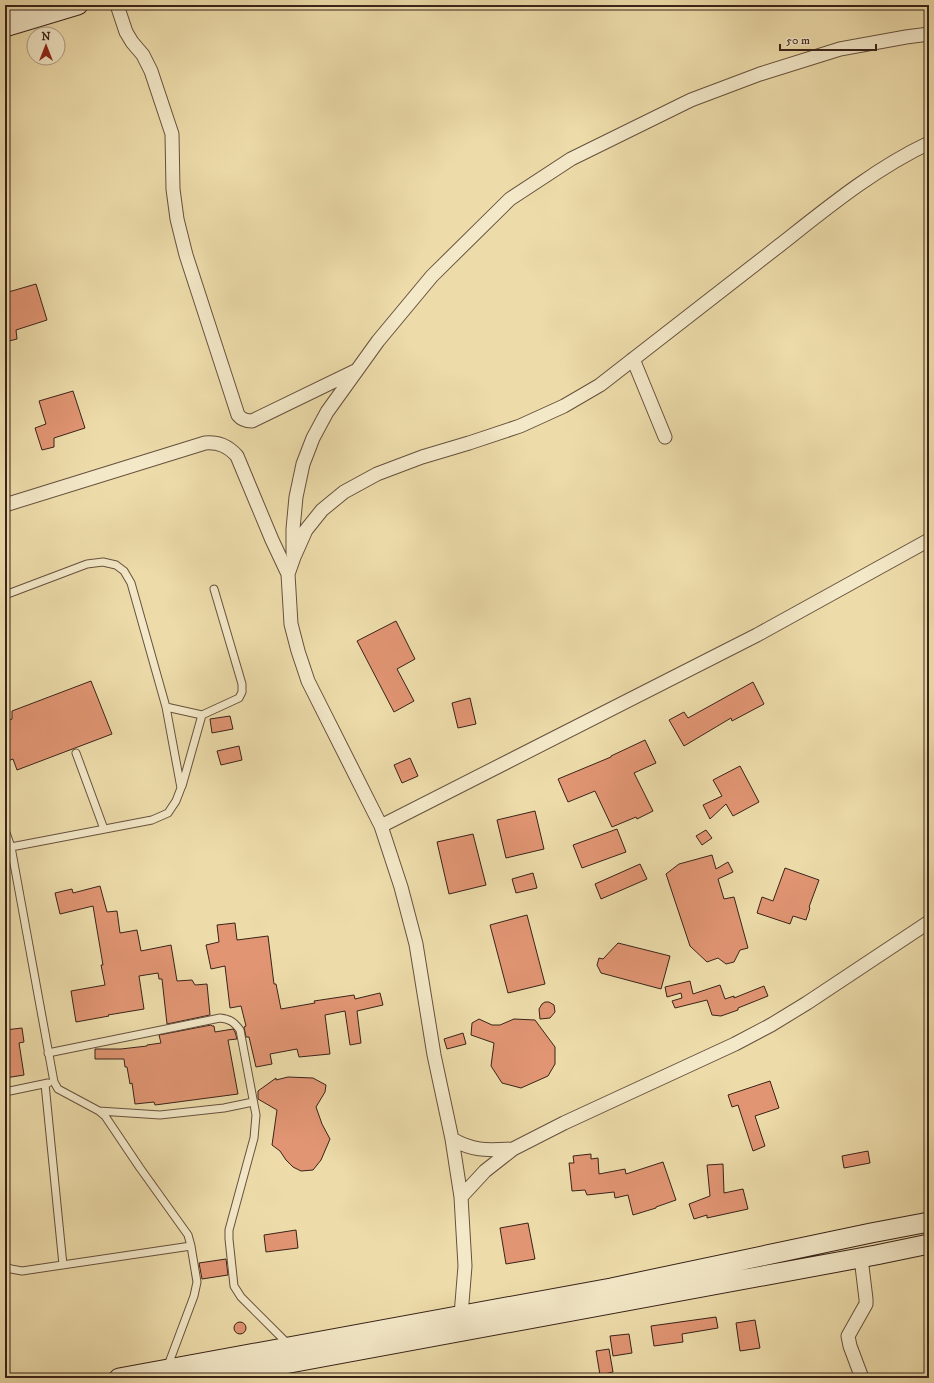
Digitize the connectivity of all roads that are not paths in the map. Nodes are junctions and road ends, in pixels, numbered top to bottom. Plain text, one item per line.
1 (31, 5) edge
2 (78, 5) edge
3 (117, 5) edge
4 (5, 13) edge
5 (5, 27) edge
6 (929, 34) edge
7 (929, 143) edge
8 (633, 359) junction
9 (357, 370) junction
10 (665, 436) dead end
11 (5, 505) edge
12 (929, 540) edge
13 (294, 557) junction
14 (288, 574) junction
15 (214, 589) dead end
16 (5, 595) edge
17 (166, 708) junction
18 (202, 715) junction
19 (76, 753) dead end
20 (181, 788) junction
21 (381, 826) junction
22 (104, 829) junction
23 (5, 830) edge
24 (11, 847) junction
25 (929, 922) edge
26 (48, 1053) junction
27 (54, 1082) junction
28 (45, 1084) junction
29 (5, 1092) edge
30 (253, 1102) junction
31 (99, 1111) junction
32 (452, 1139) junction
33 (514, 1149) junction
34 (461, 1197) junction
35 (929, 1222) edge
36 (929, 1244) edge
37 (191, 1246) junction
38 (861, 1258) junction
39 (63, 1265) junction
40 (5, 1266) edge
41 (461, 1315) junction
42 (291, 1354) junction
43 (167, 1370) junction
44 (244, 1374) edge
45 (119, 1378) edge
46 (208, 1378) edge
47 (862, 1378) edge

1 - 4 main road
2 - 5 main road
3 - 9 street
6 - 9 street
7 - 8 street
8 - 10 street
8 - 13 street
9 - 13 street
11 - 14 street
12 - 21 street
13 - 14 street
14 - 21 street
15 - 18 lane
16 - 17 lane
17 - 18 lane
17 - 20 lane
18 - 20 lane
19 - 22 lane
20 - 22 lane
21 - 32 street
22 - 24 lane
23 - 24 lane
24 - 26 lane
25 - 33 street
26 - 27 lane
26 - 30 lane
27 - 28 lane
27 - 31 lane
28 - 29 lane
28 - 39 lane
30 - 31 lane
30 - 42 lane
31 - 37 lane
32 - 33 street
32 - 34 street
33 - 34 street
34 - 41 street
35 - 41 main road
36 - 38 main road
37 - 39 lane
37 - 43 lane
38 - 42 main road
38 - 47 street
39 - 40 lane
41 - 42 main road
42 - 43 main road
42 - 44 main road
43 - 45 main road
44 - 46 main road

